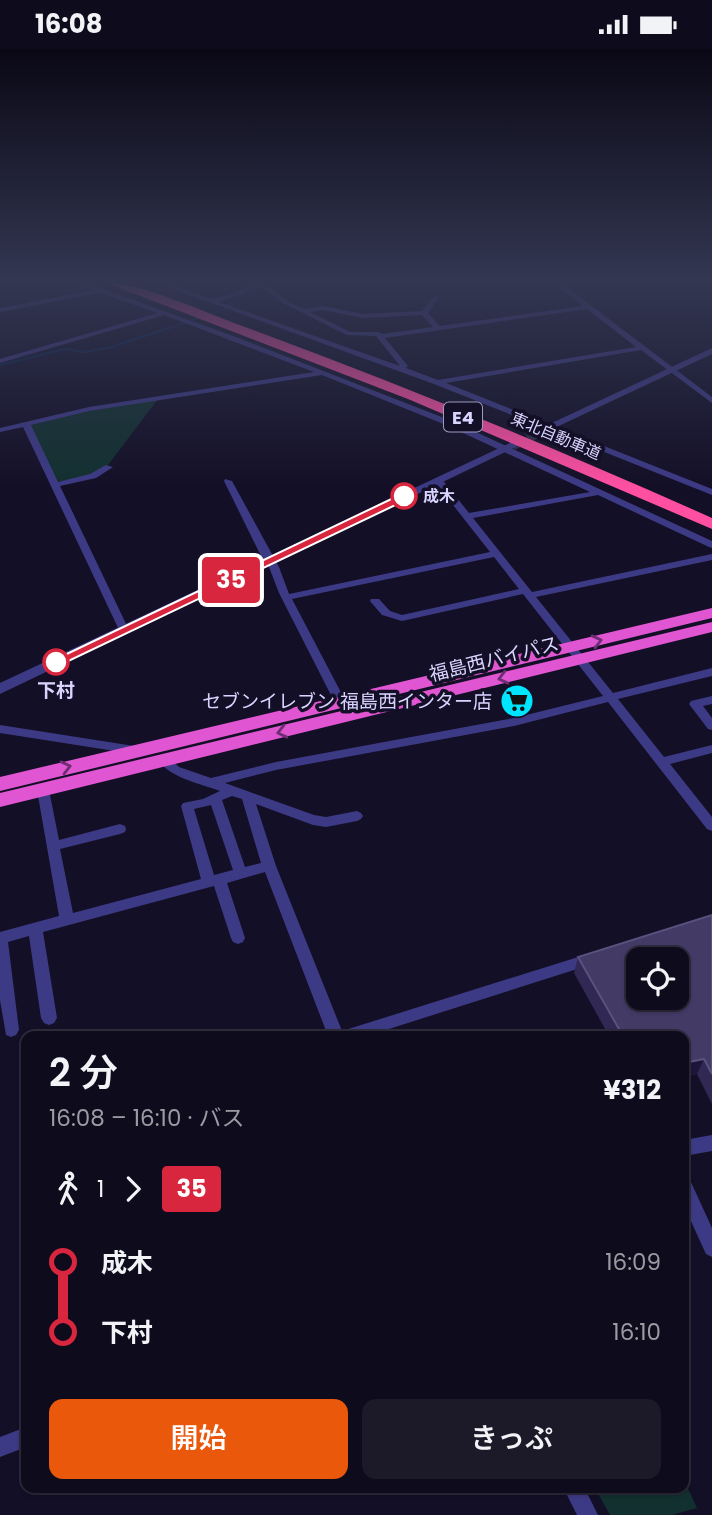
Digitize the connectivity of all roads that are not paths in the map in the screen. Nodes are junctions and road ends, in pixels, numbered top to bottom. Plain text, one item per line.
1 (37, 350) edge
2 (262, 350) edge
3 (308, 350) edge
4 (319, 350) edge
5 (340, 350) edge
6 (391, 350) edge
7 (627, 350) edge
8 (644, 350) edge
9 (712, 351) edge
10 (0, 361) edge
11 (400, 369) junction
12 (671, 371) junction
13 (324, 373) junction
14 (437, 382) junction
15 (710, 398) edge
16 (26, 424) junction
17 (2, 428) edge
18 (547, 428) junction
19 (509, 447) junction
20 (109, 467) dead end
21 (439, 480) junction
22 (228, 481) dead end
23 (55, 485) junction
24 (712, 492) edge
25 (597, 493) junction
26 (712, 511) edge
27 (467, 516) junction
28 (712, 524) edge
29 (712, 545) edge
30 (497, 554) junction
31 (712, 557) edge
32 (271, 560) junction
33 (527, 593) junction
34 (287, 597) junction
35 (374, 601) dead end
36 (712, 613) edge
37 (712, 627) edge
38 (124, 630) junction
39 (574, 653) junction
40 (712, 672) edge
41 (0, 689) edge
42 (610, 698) junction
43 (712, 700) edge
44 (340, 702) junction
45 (712, 726) edge
46 (0, 729) edge
47 (712, 749) edge
48 (134, 750) junction
49 (164, 760) junction
50 (662, 762) junction
51 (210, 783) junction
52 (0, 785) edge
53 (43, 790) junction
54 (231, 791) junction
55 (215, 798) junction
56 (247, 798) junction
57 (0, 800) edge
58 (712, 803) edge
59 (697, 807) junction
60 (357, 816) dead end
61 (712, 826) edge
62 (120, 829) dead end
63 (53, 846) junction
64 (270, 866) junction
65 (241, 874) junction
66 (214, 881) junction
67 (67, 920) junction
68 (35, 929) junction
69 (0, 938) edge
70 (238, 938) dead end
71 (608, 954) edge
72 (49, 1018) dead end
73 (11, 1030) dead end
74 (334, 1031) edge
75 (362, 1031) edge
76 (712, 1143) edge
77 (689, 1148) edge
78 (689, 1197) edge
79 (712, 1248) edge
80 (21, 1439) edge
81 (0, 1447) edge
82 (576, 1493) edge
83 (588, 1515) edge

1 - 10 street
2 - 13 street
3 - 28 highway, 東北自動車道 / E4
4 - 26 highway, 東北自動車道 / E4
5 - 11 street
6 - 11 street
7 - 14 street
8 - 12 street
9 - 12 street
11 - 14 street
12 - 15 street
12 - 18 street
13 - 16 street
13 - 19 street
14 - 18 street
16 - 17 street
16 - 23 street
18 - 24 street
19 - 21 street
19 - 25 street
20 - 23 street
21 - 27 street
21 - 32 street
22 - 32 street
23 - 38 street
25 - 27 street
25 - 29 street
27 - 30 street
30 - 33 street
30 - 34 street
31 - 33 street
32 - 34 street
32 - 38 street
33 - 35 street
33 - 39 street
34 - 44 street
39 -> 36 highway, 福島西バイパス
37 - 39 highway, 福島西バイパス
38 - 41 street
39 - 42 street
39 - 44 highway, 福島西バイパス
39 -> 49 highway, 福島西バイパス
40 - 42 street
42 - 50 street
42 - 51 street
43 - 45 street
44 - 48 highway, 福島西バイパス
46 - 48 street
47 - 50 street
52 -> 48 highway, 福島西バイパス
49 - 51 street
49 - 53 highway, 福島西バイパス
50 - 59 street
51 - 54 street
53 - 57 highway, 福島西バイパス
53 - 63 street
54 - 55 street
54 - 56 street
55 - 65 street
55 - 66 street
56 - 60 street
56 - 64 street
58 - 59 street
59 - 61 street
62 - 63 street
63 - 67 street
64 - 65 street
64 - 74 street
65 - 66 street
66 - 67 street
66 - 70 street
67 - 68 street
68 - 69 street
68 - 72 street
69 - 73 street
71 - 75 street
76 - 77 street
78 - 79 street
80 - 81 street
82 - 83 street

